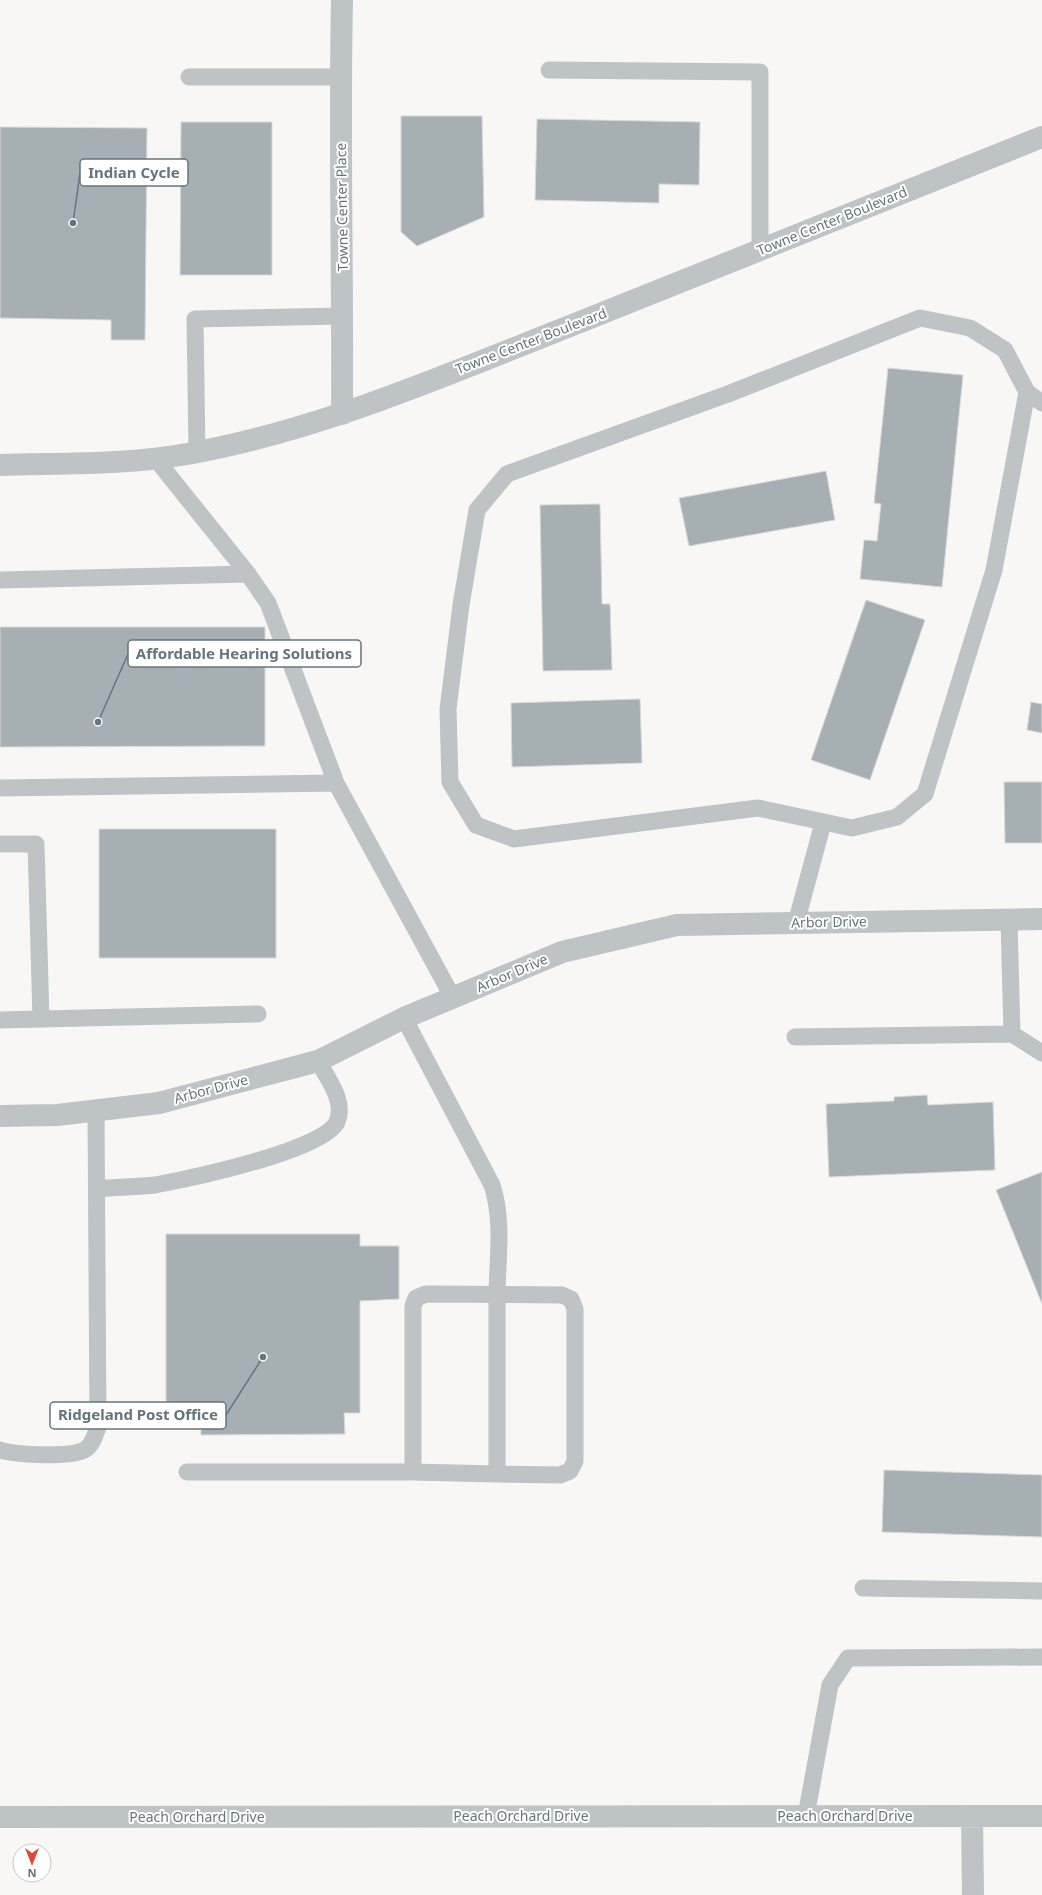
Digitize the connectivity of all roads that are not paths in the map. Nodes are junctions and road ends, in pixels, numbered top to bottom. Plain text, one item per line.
1 (342, 0) edge
2 (549, 70) dead end
3 (189, 77) dead end
4 (340, 77) junction
5 (1042, 137) edge
6 (760, 250) junction
7 (343, 316) junction
8 (1027, 392) junction
9 (1042, 403) edge
10 (342, 414) junction
11 (197, 451) junction
12 (156, 458) junction
13 (0, 465) edge
14 (248, 574) junction
15 (0, 580) edge
16 (336, 783) junction
17 (0, 788) edge
18 (823, 823) junction
19 (0, 844) edge
20 (1042, 919) edge
21 (1009, 920) junction
22 (796, 923) junction
23 (453, 998) junction
24 (258, 1014) dead end
25 (404, 1018) junction
26 (42, 1019) junction
27 (0, 1020) edge
28 (1012, 1034) junction
29 (795, 1037) dead end
30 (1042, 1053) edge
31 (318, 1061) junction
32 (96, 1111) junction
33 (0, 1116) edge
34 (97, 1189) junction
35 (497, 1295) junction
36 (0, 1450) edge
37 (188, 1472) dead end
38 (413, 1472) junction
39 (497, 1474) junction
40 (863, 1588) dead end
41 (1042, 1591) edge
42 (1042, 1657) edge
43 (806, 1816) junction
44 (972, 1816) junction
45 (1042, 1816) edge
46 (0, 1817) edge
47 (973, 1895) edge

1 - 4 street, Towne Center Place
2 - 6 lane
3 - 4 lane
4 - 7 street, Towne Center Place
5 - 6 street, Towne Center Boulevard
6 - 10 street, Towne Center Boulevard
7 - 10 street, Towne Center Place
7 - 11 lane
8 - 9 lane
8 - 18 lane
8 - 18 lane
10 - 11 street, Towne Center Boulevard
11 - 12 street, Towne Center Boulevard
12 - 13 street, Towne Center Boulevard
12 - 14 lane
14 - 15 lane
14 - 16 lane
16 - 17 lane
16 - 23 lane
18 - 22 lane
19 - 26 lane
20 - 21 street, Arbor Drive
21 - 22 street, Arbor Drive
21 - 28 lane
22 - 23 street, Arbor Drive
23 - 25 street, Arbor Drive
24 - 26 lane
25 - 31 street, Arbor Drive
25 - 35 lane
26 - 27 lane
28 - 29 lane
28 - 30 lane
31 - 32 street, Arbor Drive
31 - 34 lane
32 - 33 street, Arbor Drive
32 - 34 lane
34 - 36 lane
35 - 38 lane
35 - 39 lane
35 - 39 lane
37 - 38 lane
38 - 39 lane
40 - 41 lane
42 - 43 lane
43 - 44 street, Peach Orchard Drive
43 - 46 street, Peach Orchard Drive
44 - 45 street, Peach Orchard Drive
44 - 47 street

